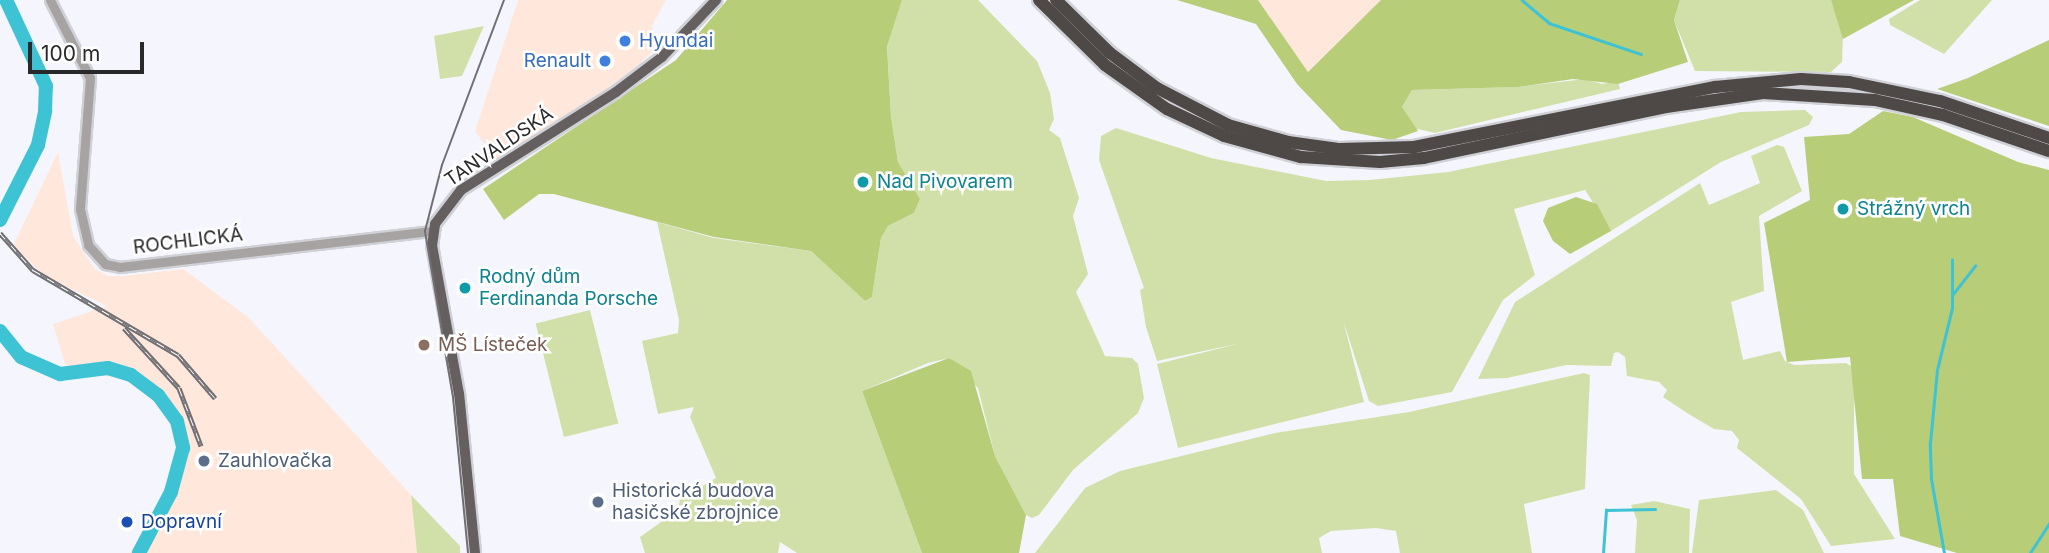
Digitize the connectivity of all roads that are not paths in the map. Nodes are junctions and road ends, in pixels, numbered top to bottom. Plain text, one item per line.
1 (50, 0) edge
2 (716, 0) edge
3 (1039, 0) edge
4 (1056, 0) edge
5 (1081, 36) junction
6 (1107, 59) junction
7 (1876, 93) junction
8 (2049, 138) edge
9 (2049, 151) edge
10 (432, 231) junction
11 (475, 553) edge

1 - 10 street, ROCHLICKÁ
2 - 10 main road, TANVALDSKÁ
3 - 5 highway
4 - 5 highway
5 - 6 highway
6 - 7 highway
6 - 7 highway
7 - 8 highway
7 - 9 highway
10 - 11 main road

